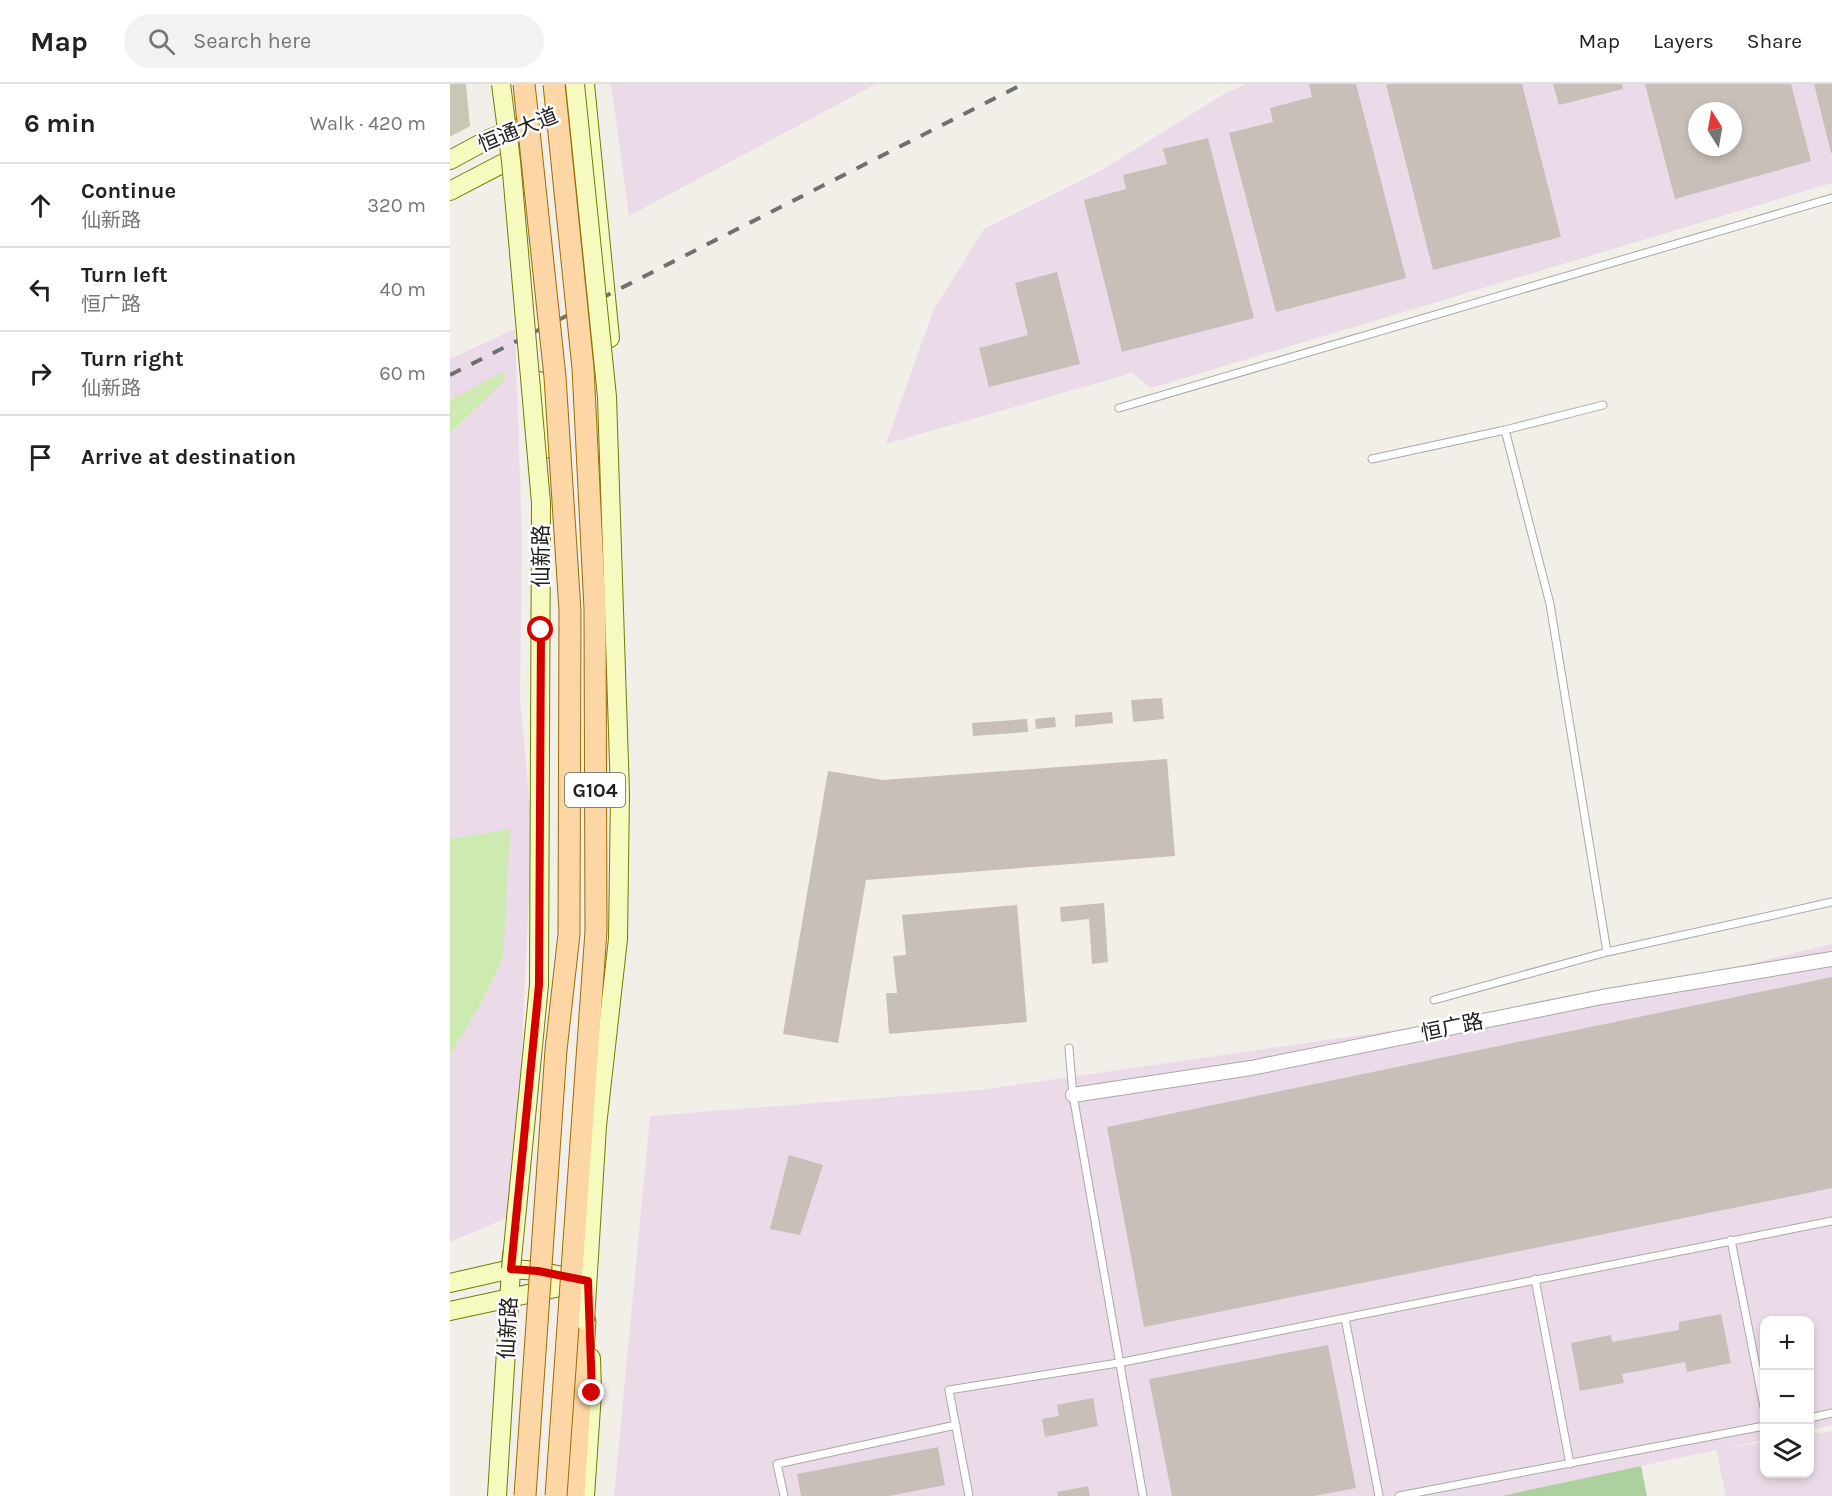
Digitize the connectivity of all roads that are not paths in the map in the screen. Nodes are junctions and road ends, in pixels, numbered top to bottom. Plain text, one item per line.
1 (501, 84) edge
2 (524, 84) edge
3 (554, 84) edge
4 (575, 84) edge
5 (585, 84) edge
6 (587, 103) junction
7 (450, 160) edge
8 (450, 191) edge
9 (1832, 198) edge
10 (1603, 405) dead end
11 (1119, 408) dead end
12 (1505, 430) junction
13 (1372, 459) dead end
14 (1832, 902) edge
15 (1607, 952) junction
16 (1832, 959) edge
17 (1434, 1000) dead end
18 (1069, 1048) dead end
19 (1073, 1095) junction
20 (1832, 1221) edge
21 (1731, 1240) junction
22 (511, 1269) junction
23 (1535, 1280) junction
24 (588, 1281) junction
25 (450, 1283) edge
26 (511, 1297) junction
27 (450, 1311) edge
28 (1345, 1318) junction
29 (585, 1321) joint
30 (1118, 1363) junction
31 (1760, 1387) edge
32 (1832, 1413) edge
33 (1814, 1417) edge
34 (956, 1425) junction
35 (1760, 1427) edge
36 (1570, 1464) junction
37 (497, 1496) edge
38 (525, 1496) edge
39 (556, 1496) edge
40 (574, 1496) edge
41 (585, 1496) edge
42 (784, 1496) edge
43 (969, 1496) edge
44 (1143, 1496) edge
45 (1379, 1496) edge
46 (1399, 1496) edge

1 - 22 main road, 仙新路, bridge
2 - 38 main road, 仙新路, bridge
3 - 39 main road, G104, bridge
4 - 24 main road, bridge
5 - 6 main road
6 - 7 main road, 恒通大道
6 - 24 main road
8 - 22 main road, 恒通大道
9 - 11 lane
10 - 12 lane
12 - 13 lane
12 - 15 lane
14 - 15 lane
15 - 17 lane
16 - 19 street, 恒广路
18 - 19 lane
19 - 30 lane
20 - 21 lane
21 - 23 lane
21 - 31 lane
22 - 24 main road
22 - 25 main road
22 - 26 main road, 仙新路
23 - 28 lane
23 - 36 lane
24 - 26 main road
24 - 29 main road
24 - 41 main road
26 - 27 main road
26 - 37 main road, 仙新路
28 - 30 lane
28 - 45 lane
29 - 40 main road
30 - 34 lane
30 - 44 lane
32 - 33 lane
34 - 42 lane
34 - 43 lane
35 - 36 lane
36 - 46 lane

